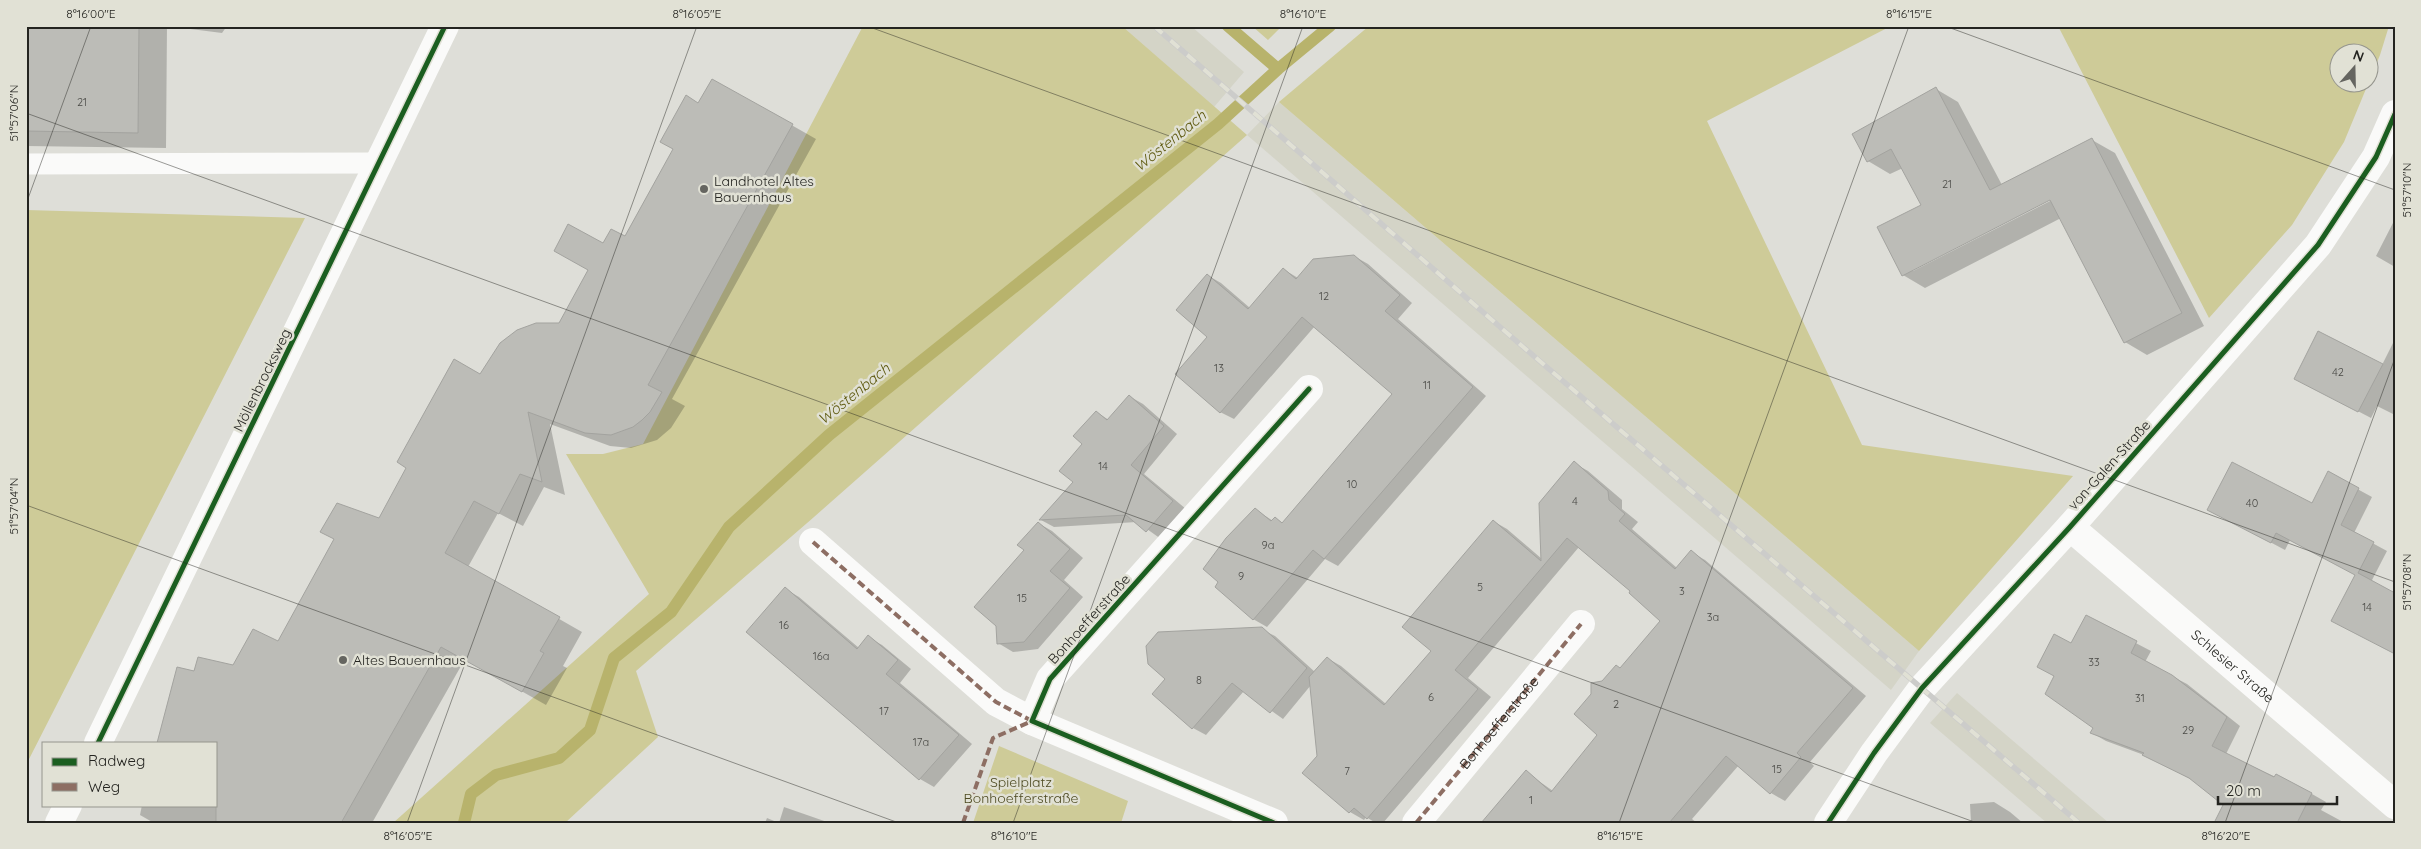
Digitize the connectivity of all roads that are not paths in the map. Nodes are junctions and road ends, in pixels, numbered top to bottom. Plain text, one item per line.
1 (445, 26) edge
2 (2395, 114) edge
3 (379, 163) junction
4 (26, 164) edge
5 (1308, 388) dead end
6 (2070, 526) junction
7 (813, 542) dead end
8 (1582, 624) dead end
9 (1032, 721) junction
10 (98, 742) edge
11 (2395, 805) edge
12 (68, 806) edge
13 (59, 823) edge
14 (1274, 823) edge
15 (1416, 823) edge
16 (1828, 823) edge

1 - 3 street, Möllenbrocksweg
2 - 6 street, von-Galen-Straße
3 - 4 lane
3 - 10 street, Möllenbrocksweg
5 - 9 street, Bonhoefferstraße
6 - 11 street, Schlesier Straße
6 - 16 street, von-Galen-Straße
7 - 9 street
8 - 15 street, Bonhoefferstraße
9 - 14 street
12 - 13 street

